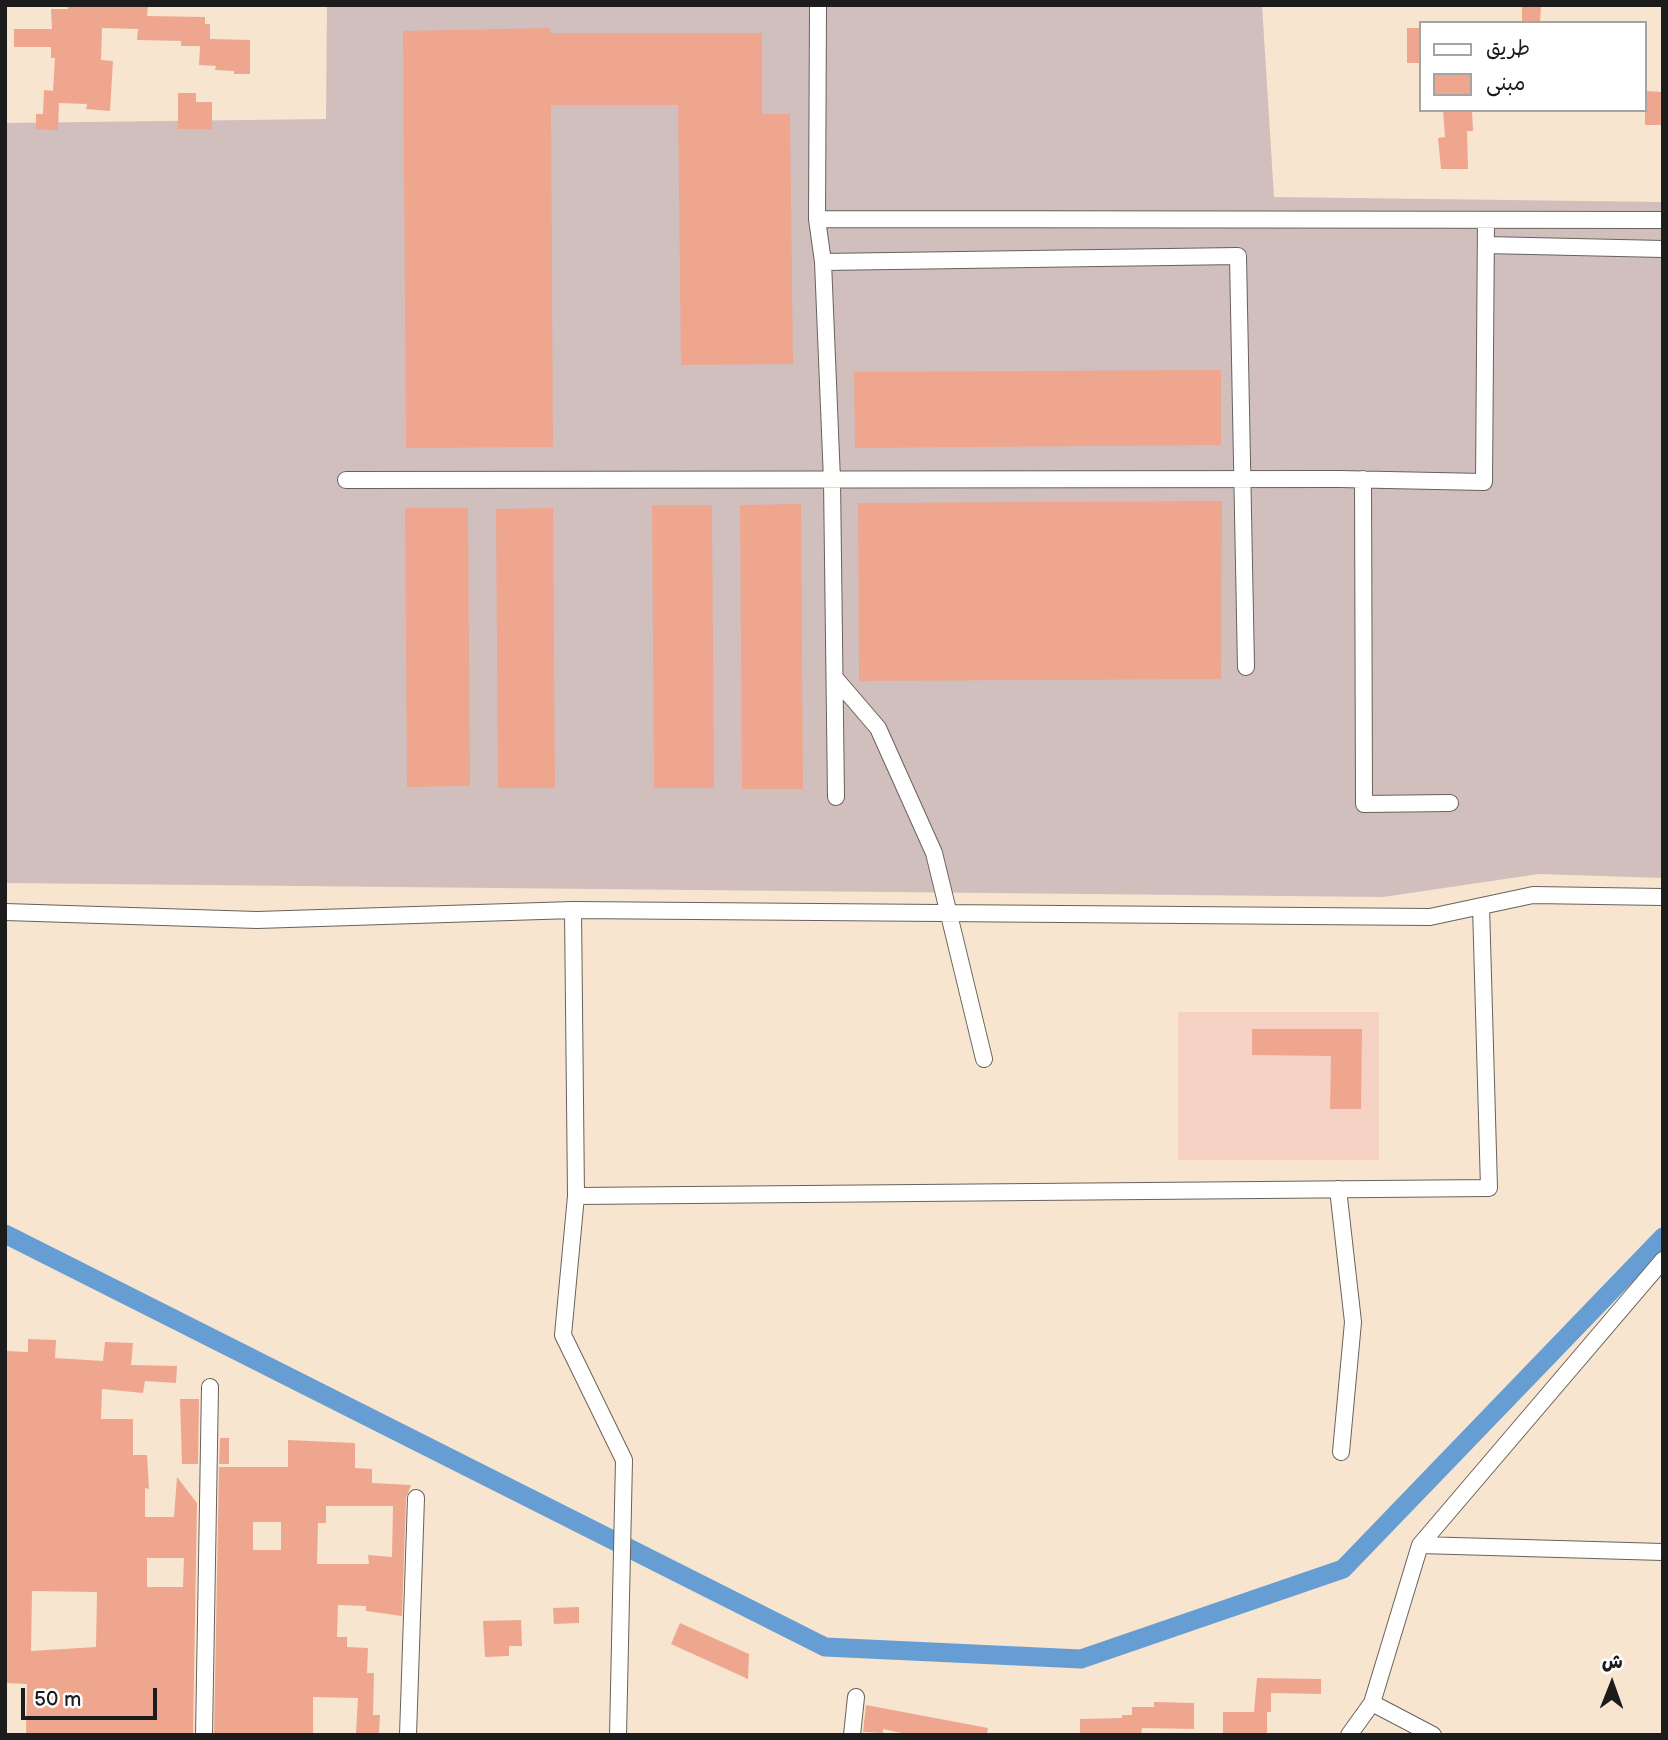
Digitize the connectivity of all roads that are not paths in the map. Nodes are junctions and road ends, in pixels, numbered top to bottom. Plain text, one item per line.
1 (818, 5) edge
2 (817, 219) junction
3 (1663, 220) edge
4 (1486, 221) junction
5 (1486, 245) junction
6 (1663, 249) edge
7 (823, 262) junction
8 (1240, 479) junction
9 (832, 480) junction
10 (1363, 480) junction
11 (346, 481) dead end
12 (1246, 667) dead end
13 (835, 678) junction
14 (836, 797) dead end
15 (1450, 803) dead end
16 (1663, 897) edge
17 (1481, 906) junction
18 (573, 909) junction
19 (5, 912) edge
20 (949, 912) junction
21 (984, 1059) dead end
22 (1338, 1189) junction
23 (576, 1196) junction
24 (1663, 1260) edge
25 (210, 1387) dead end
26 (1341, 1452) dead end
27 (416, 1498) dead end
28 (1420, 1545) junction
29 (1663, 1552) edge
30 (856, 1697) dead end
31 (1371, 1703) junction
32 (204, 1735) edge
33 (408, 1735) edge
34 (618, 1735) edge
35 (852, 1735) edge
36 (1349, 1735) edge
37 (1433, 1735) edge

1 - 2 street
2 - 4 street
2 - 7 street
3 - 4 street
4 - 5 street
5 - 6 street
5 - 10 street
7 - 8 street
7 - 9 street
8 - 9 street
8 - 10 street
8 - 12 street
9 - 11 street
9 - 13 street
10 - 15 street
13 - 14 street
13 - 20 street
16 - 17 street
17 - 20 street
17 - 22 street
18 - 19 street
18 - 20 street
18 - 23 street
20 - 21 street
22 - 23 street
22 - 26 street
23 - 34 street
24 - 28 street
25 - 32 street
27 - 33 street
28 - 29 street
28 - 31 street
30 - 35 street
31 - 36 street
31 - 37 street

